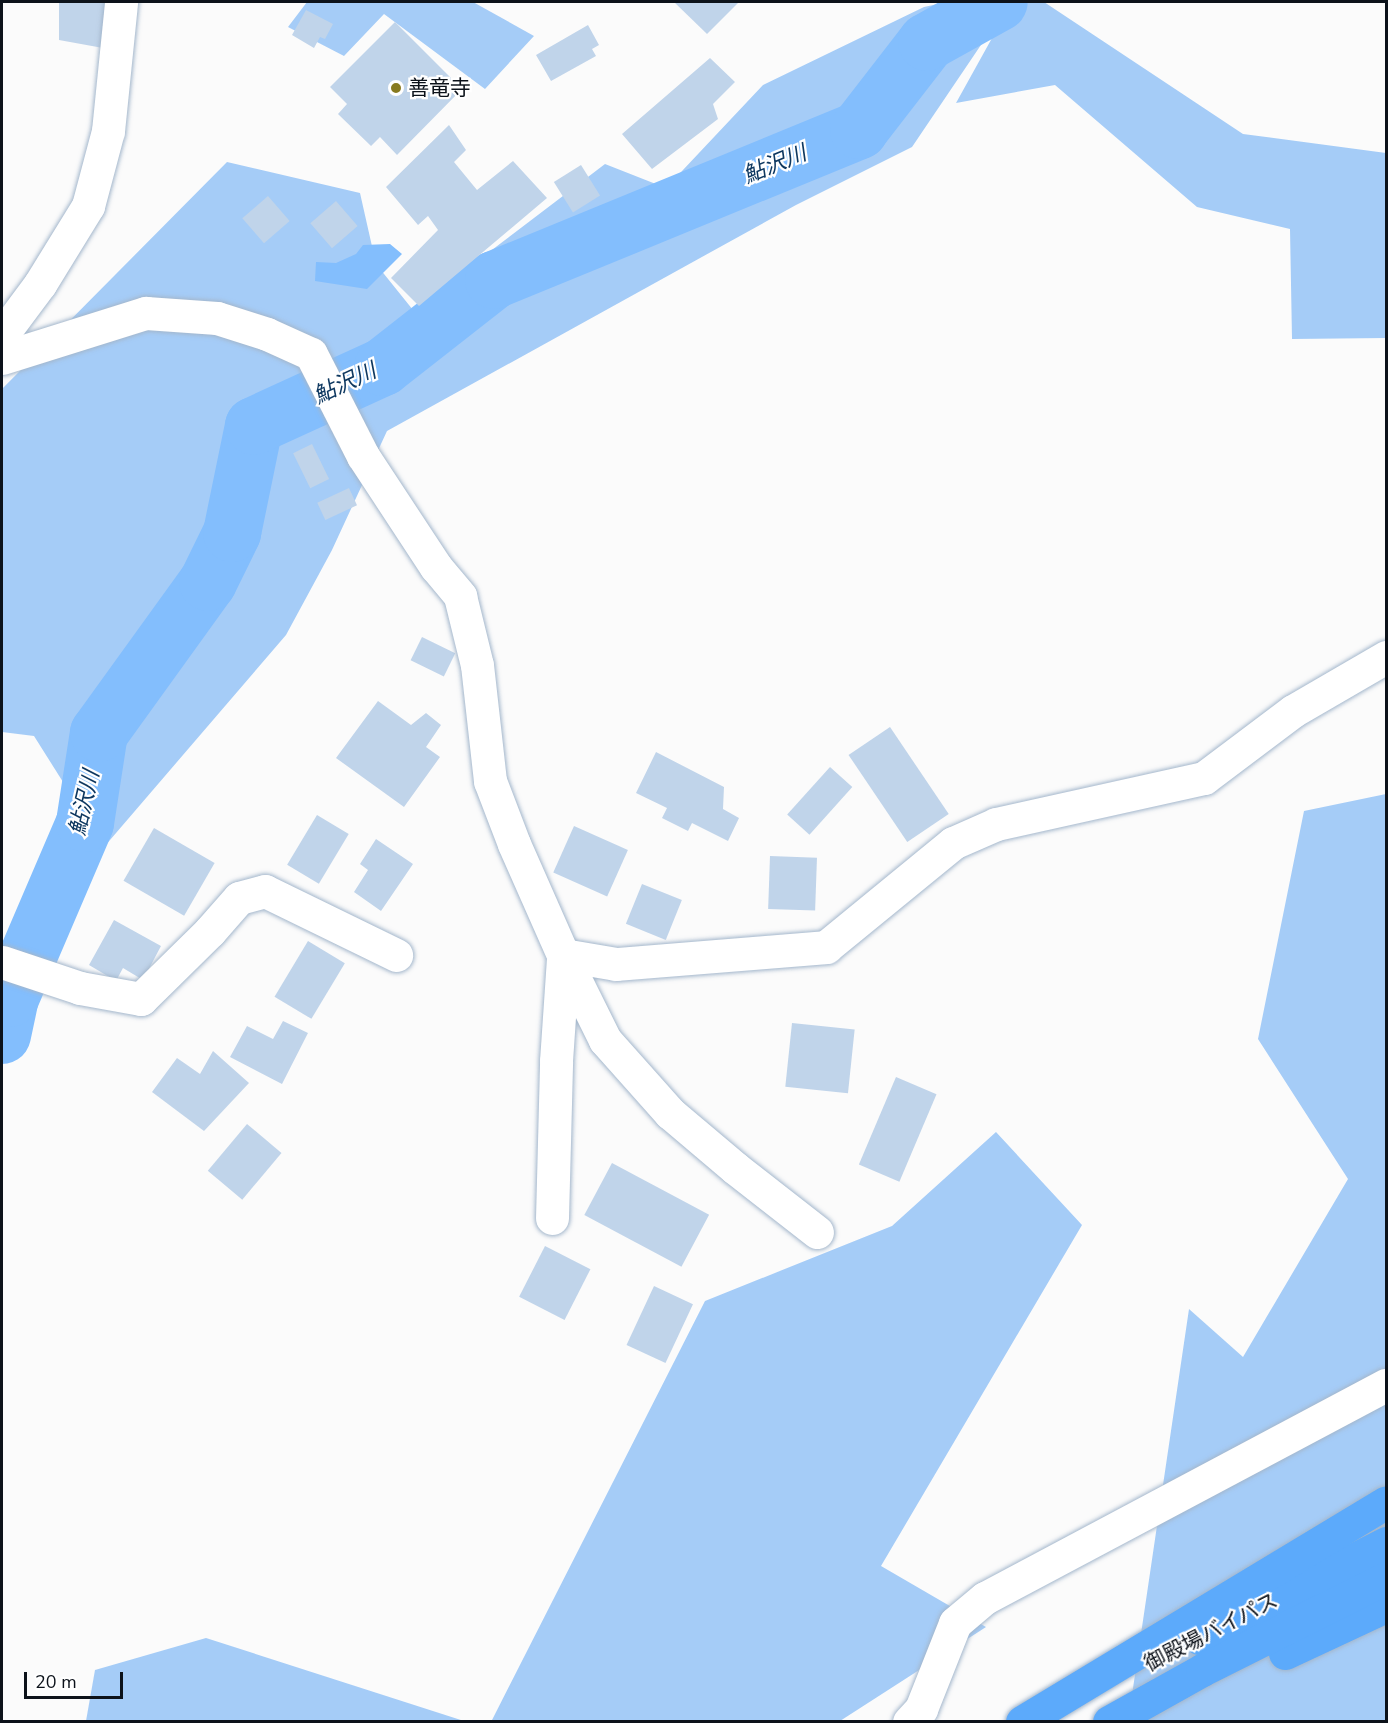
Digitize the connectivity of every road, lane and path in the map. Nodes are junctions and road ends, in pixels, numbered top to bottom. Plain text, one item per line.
1 (121, 2) edge
2 (2, 335) edge
3 (2, 358) edge
4 (1386, 657) edge
5 (396, 956) dead end
6 (563, 956) junction
7 (2, 962) edge
8 (552, 1218) dead end
9 (818, 1232) dead end
10 (1386, 1385) edge
11 (1386, 1502) edge
12 (1386, 1543) edge
13 (1386, 1578) edge
14 (1386, 1606) edge
15 (909, 1722) edge
16 (1022, 1722) edge
17 (1035, 1722) edge
18 (1109, 1722) edge
19 (1137, 1722) edge

1 - 2 street
3 - 6 street
4 - 6 street
5 - 7 street
6 - 8 street
6 - 9 street
10 - 15 street
11 - 16 highway
12 - 17 highway, 御殿場バイパス
13 - 18 highway, 御殿場バイパス
14 - 19 highway

